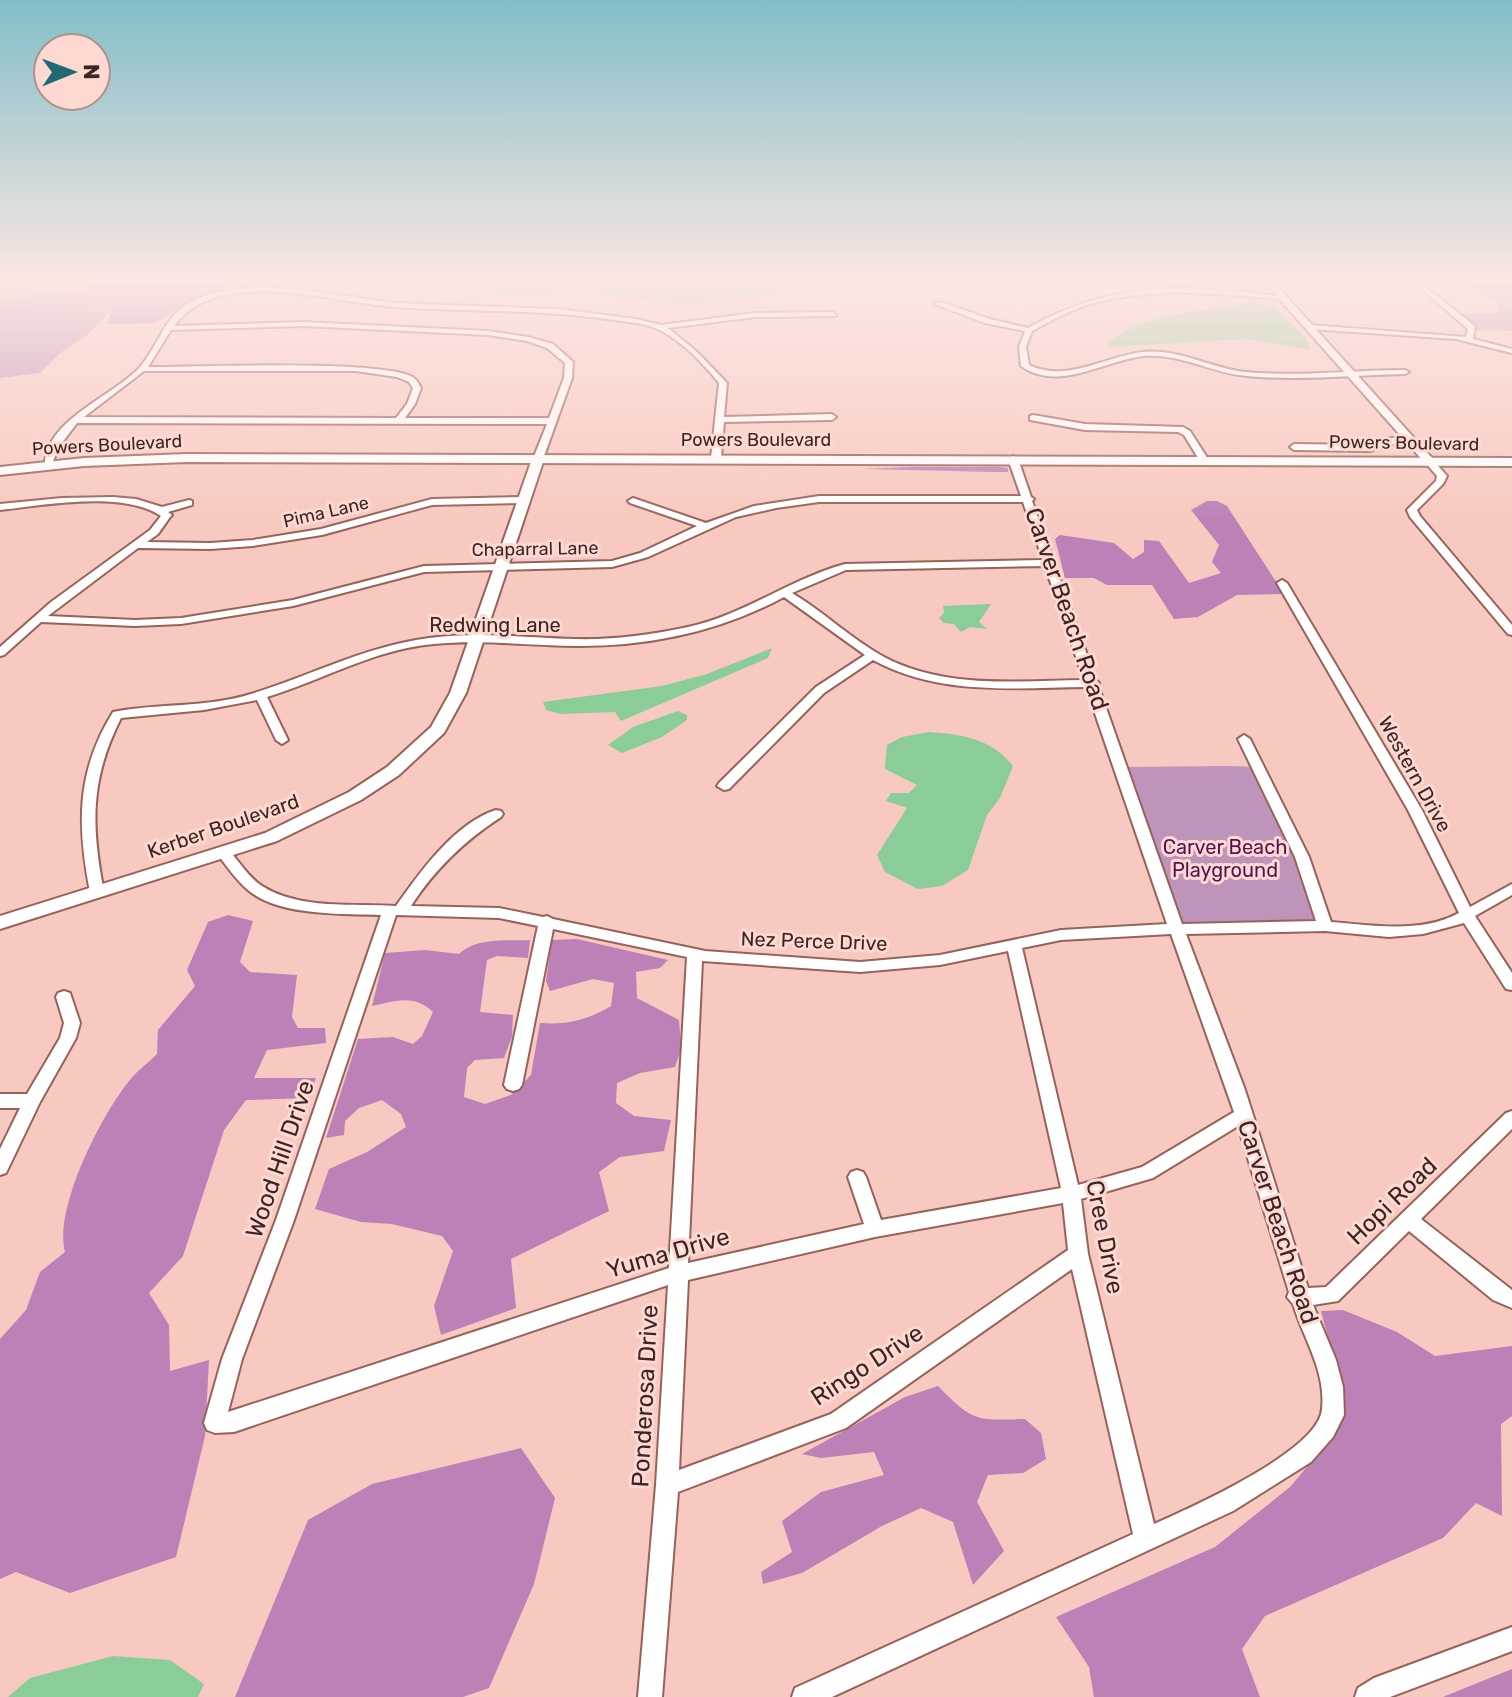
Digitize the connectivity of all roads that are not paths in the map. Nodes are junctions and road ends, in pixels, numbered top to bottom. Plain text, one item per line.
1 (145, 364) edge
2 (569, 364) edge
3 (703, 364) edge
4 (1024, 364) edge
5 (1101, 364) edge
6 (1203, 364) edge
7 (1343, 364) edge
8 (142, 369) junction
9 (1350, 372) junction
10 (1405, 372) dead end
11 (832, 417) dead end
12 (1033, 418) dead end
13 (77, 420) junction
14 (399, 420) junction
15 (719, 420) junction
16 (551, 421) junction
17 (1411, 441) junction
18 (1294, 447) dead end
19 (716, 458) junction
20 (538, 459) junction
21 (1013, 459) junction
22 (1203, 459) junction
23 (1429, 461) junction
24 (1512, 462) edge
25 (48, 465) junction
26 (0, 471) edge
27 (1029, 499) junction
28 (524, 500) junction
29 (633, 501) dead end
30 (189, 503) dead end
31 (367, 503) dead end
32 (0, 507) edge
33 (163, 510) junction
34 (383, 515) junction
35 (709, 527) junction
36 (134, 545) junction
37 (1051, 563) junction
38 (500, 567) junction
39 (1282, 583) dead end
40 (786, 594) junction
41 (37, 619) junction
42 (1512, 632) edge
43 (475, 641) junction
44 (0, 652) edge
45 (873, 655) junction
46 (1093, 683) junction
47 (260, 695) junction
48 (1244, 739) dead end
49 (282, 740) dead end
50 (724, 786) dead end
51 (496, 814) dead end
52 (223, 852) junction
53 (1512, 889) edge
54 (97, 892) junction
55 (395, 910) junction
56 (1467, 915) junction
57 (547, 921) junction
58 (0, 923) edge
59 (1325, 926) junction
60 (1176, 929) junction
61 (1014, 945) junction
62 (695, 954) junction
63 (1512, 985) edge
64 (64, 997) dead end
65 (513, 1085) dead end
66 (0, 1101) edge
67 (32, 1101) junction
68 (1244, 1114) junction
69 (1512, 1118) edge
70 (0, 1168) edge
71 (857, 1177) dead end
72 (1071, 1194) junction
73 (1407, 1219) junction
74 (875, 1229) junction
75 (1078, 1254) junction
76 (677, 1274) junction
77 (1299, 1297) junction
78 (1512, 1299) edge
79 (215, 1423) joint
80 (667, 1485) junction
81 (1146, 1539) junction
82 (1512, 1639) edge
83 (650, 1697) edge
84 (804, 1697) edge
85 (1367, 1697) edge

1 - 8 street
2 - 16 street
3 - 15 street
4 - 5 street
6 - 9 street
7 - 9 street
8 - 13 street
8 - 14 street
9 - 10 street
9 - 17 street
11 - 15 street
12 - 22 street
13 - 14 street
13 - 25 street
14 - 16 street
15 - 19 street
16 - 20 street
17 - 18 street
17 - 23 street
19 - 20 main road, Powers Boulevard
19 - 21 main road, Powers Boulevard
20 - 25 main road, Powers Boulevard
20 - 28 street, Kerber Boulevard
21 - 22 main road, Powers Boulevard
21 - 27 street, Carver Beach Road
22 - 23 main road, Powers Boulevard
23 - 24 main road, Powers Boulevard
23 - 42 street
25 - 26 main road, Powers Boulevard
27 - 35 street, Chaparral Lane
27 - 37 street, Carver Beach Road
28 - 34 street, Pima Lane
28 - 38 street, Kerber Boulevard
29 - 35 street
30 - 33 street
31 - 34 street
32 - 33 street
33 - 36 street
34 - 36 street, Pima Lane
35 - 38 street, Chaparral Lane
36 - 41 street
37 - 40 street, Redwing Lane
37 - 46 street, Carver Beach Road
38 - 41 street, Chaparral Lane
38 - 43 street, Kerber Boulevard
39 - 56 street, Western Drive
40 - 43 street, Redwing Lane
40 - 45 street
41 - 44 street
43 - 47 street, Redwing Lane
43 - 52 street, Kerber Boulevard
45 - 46 street
45 - 50 street
46 - 60 street, Carver Beach Road
47 - 49 street
47 - 54 street, Redwing Lane
48 - 59 street
51 - 55 street, Wood Hill Drive
52 - 54 street, Kerber Boulevard
52 - 55 street, Nez Perce Drive
53 - 56 street, Nez Perce Drive
54 - 58 street, Kerber Boulevard
55 - 57 street, Nez Perce Drive
55 - 79 street, Wood Hill Drive
56 - 59 street, Nez Perce Drive
56 - 63 street, Western Drive
57 - 62 street, Nez Perce Drive
57 - 65 street
59 - 60 street, Nez Perce Drive
60 - 61 street, Nez Perce Drive
60 - 68 street, Carver Beach Road
61 - 62 street, Nez Perce Drive
61 - 72 street, Cree Drive
62 - 76 street, Ponderosa Drive
64 - 67 street
66 - 67 street
67 - 70 street
68 - 72 street, Yuma Drive
68 - 77 street, Carver Beach Road
69 - 73 street, Hopi Road
71 - 74 street
72 - 74 street, Yuma Drive
72 - 75 street, Cree Drive
73 - 77 street, Hopi Road
73 - 78 street
74 - 76 street, Yuma Drive
75 - 80 street, Ringo Drive
75 - 81 street, Cree Drive
76 - 79 street, Yuma Drive
76 - 80 street, Ponderosa Drive
77 - 81 street, Carver Beach Road
80 - 83 street, Ponderosa Drive
81 - 84 street, Carver Beach Road
82 - 85 street

